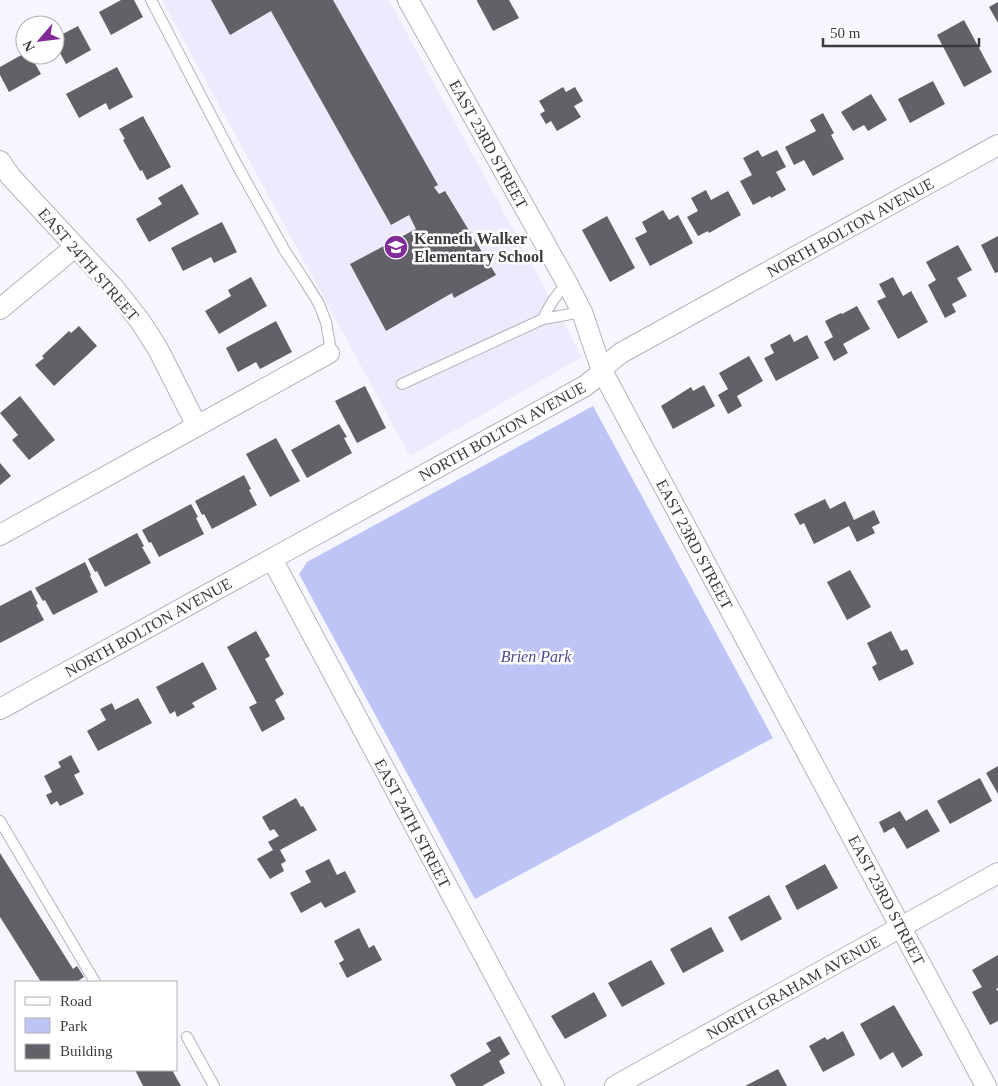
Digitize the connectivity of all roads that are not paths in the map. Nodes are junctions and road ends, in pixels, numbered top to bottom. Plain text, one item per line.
1 (151, 0) edge
2 (408, 0) edge
3 (998, 145) edge
4 (0, 162) edge
5 (75, 247) junction
6 (567, 283) junction
7 (0, 309) edge
8 (582, 312) junction
9 (543, 319) junction
10 (329, 353) joint
11 (602, 371) junction
12 (402, 384) dead end
13 (197, 426) junction
14 (0, 535) edge
15 (272, 559) junction
16 (0, 709) edge
17 (0, 821) edge
18 (998, 873) edge
19 (901, 927) junction
20 (94, 981) edge
21 (186, 1037) dead end
22 (214, 1086) edge
23 (554, 1086) edge
24 (615, 1086) edge
25 (986, 1086) edge

1 - 10 lane
2 - 6 street, EAST 23RD STREET
3 - 11 street, NORTH BOLTON AVENUE
4 - 5 street, EAST 24TH STREET
5 - 7 street
5 - 13 street, EAST 24TH STREET
6 - 8 street, EAST 23RD STREET
6 - 9 lane
8 - 9 lane
8 - 11 street, EAST 23RD STREET
9 - 12 lane
10 - 13 street
11 - 15 street, NORTH BOLTON AVENUE
11 - 19 street, EAST 23RD STREET
13 - 14 street
15 - 16 street, NORTH BOLTON AVENUE
15 - 23 street, EAST 24TH STREET
17 - 20 lane
18 - 19 street, NORTH GRAHAM AVENUE
19 - 24 street, NORTH GRAHAM AVENUE
19 - 25 street, EAST 23RD STREET
21 - 22 lane

